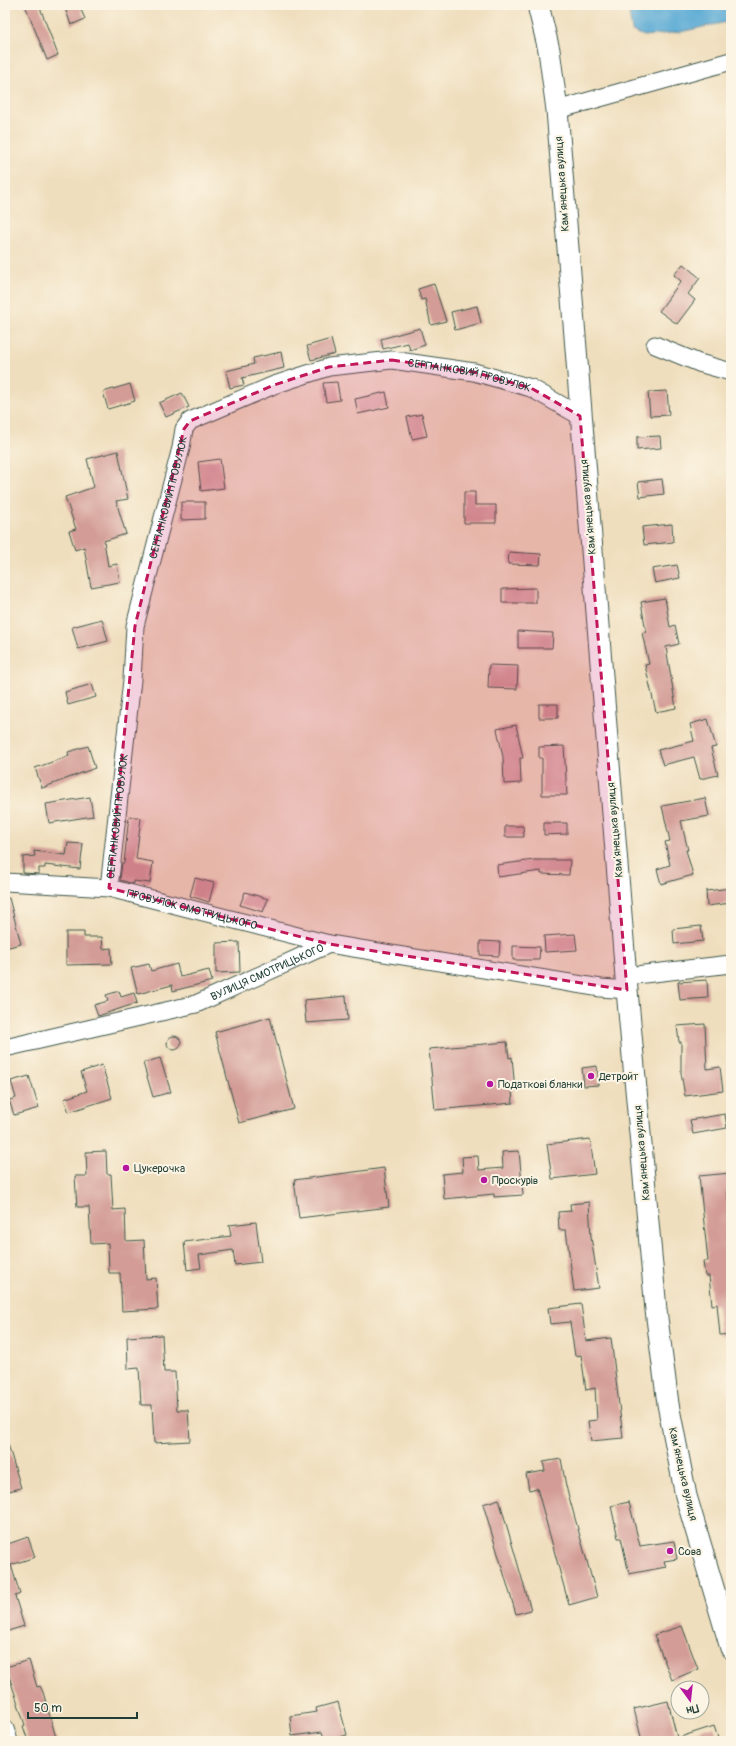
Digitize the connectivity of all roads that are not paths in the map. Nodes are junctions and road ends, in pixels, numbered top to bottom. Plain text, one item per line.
1 (538, 5) edge
2 (731, 61) edge
3 (557, 110) junction
4 (655, 345) dead end
5 (731, 372) edge
6 (580, 416) junction
7 (5, 882) edge
8 (109, 888) junction
9 (329, 944) junction
10 (731, 964) edge
11 (627, 983) junction
12 (5, 1048) edge
13 (731, 1648) edge
14 (5, 1729) edge
15 (9, 1741) edge

1 - 3 main road, Камʼянецька вулиця
2 - 3 street
3 - 6 main road, Камʼянецька вулиця
4 - 5 street
6 - 8 street, СЕРПАНКОВИЙ ПРОВУЛОК
6 - 11 main road, Камʼянецька вулиця
7 - 8 street, ПРОВУЛОК СМОТРИЦЬКОГО
8 - 9 street, ПРОВУЛОК СМОТРИЦЬКОГО
9 - 11 street, ВУЛИЦЯ СМОТРИЦЬКОГО
9 - 12 street, ВУЛИЦЯ СМОТРИЦЬКОГО
10 - 11 street, ВУЛИЦЯ СМОТРИЦЬКОГО
11 - 13 main road, Камʼянецька вулиця
14 - 15 street

